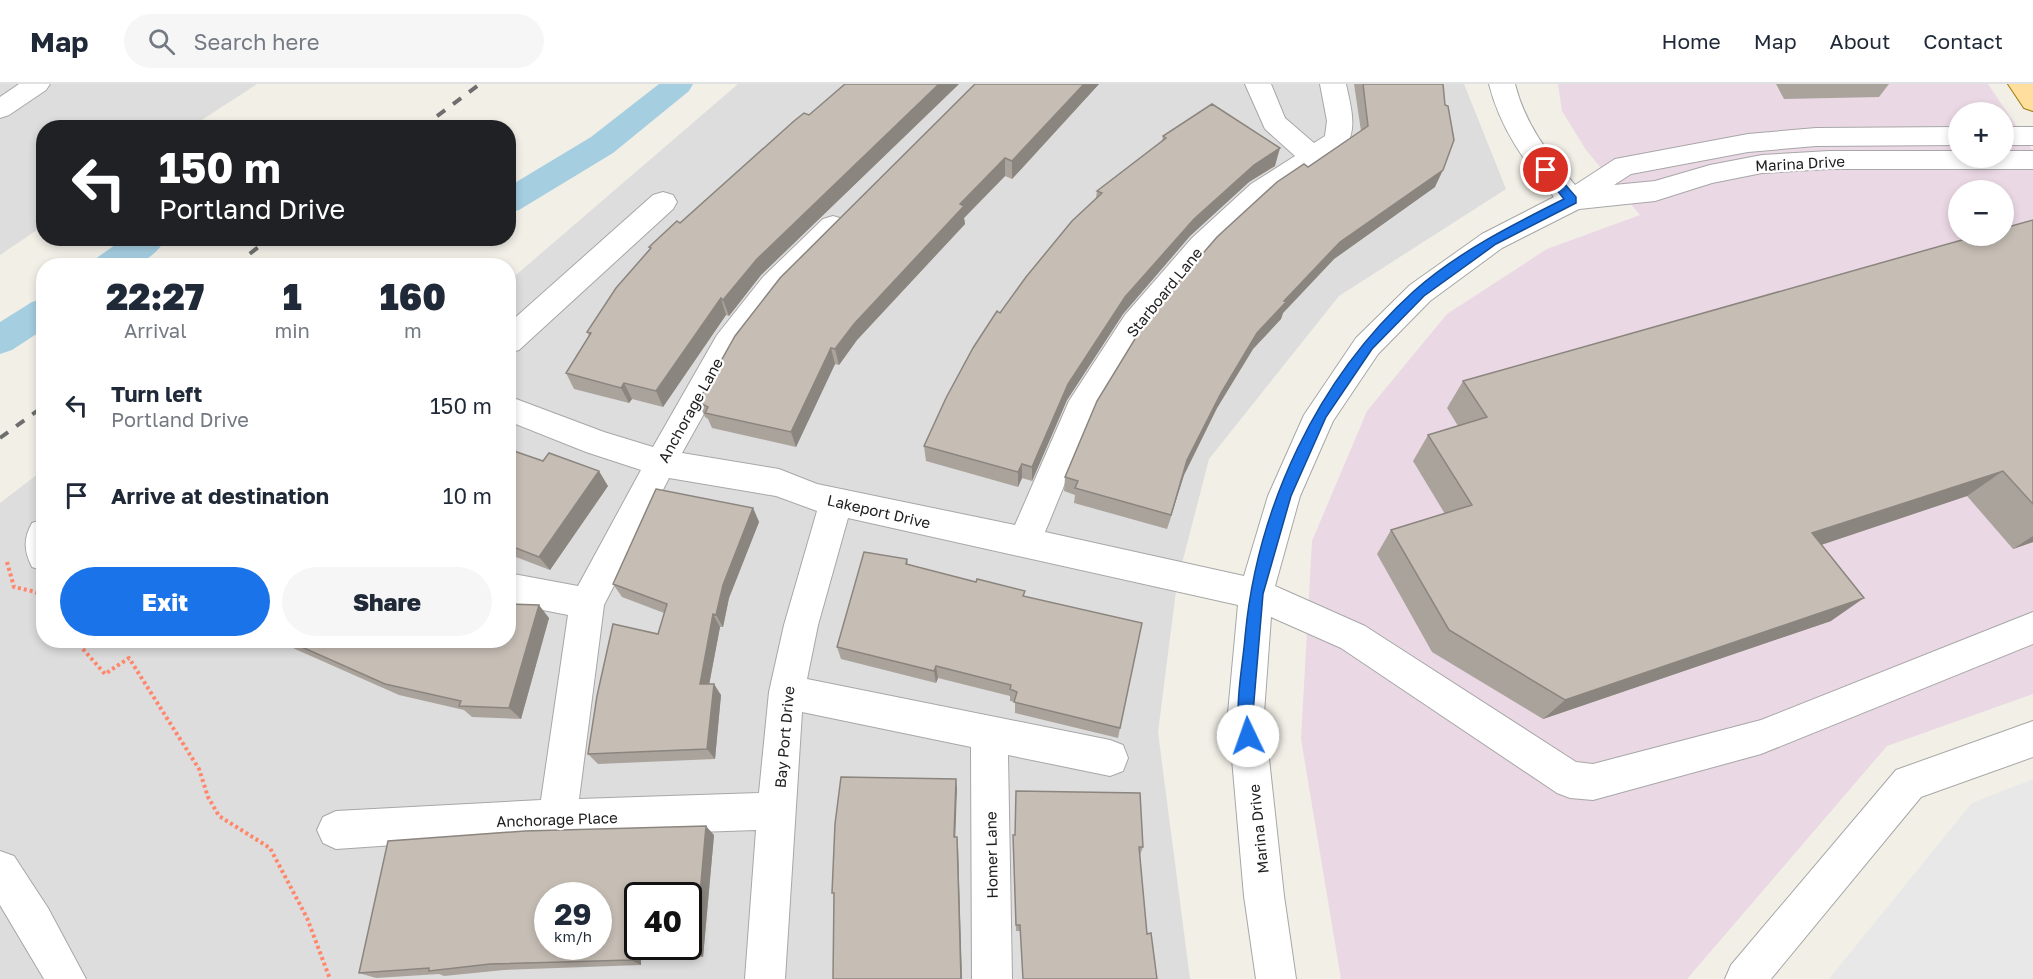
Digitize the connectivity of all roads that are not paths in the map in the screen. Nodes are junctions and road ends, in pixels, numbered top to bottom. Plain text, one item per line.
1 (37, 84) edge
2 (1258, 84) edge
3 (1333, 84) edge
4 (1503, 84) edge
5 (2021, 84) edge
6 (2033, 102) edge
7 (0, 109) edge
8 (1948, 136) edge
9 (2014, 136) edge
10 (2033, 136) edge
11 (1312, 156) junction
12 (2033, 160) edge
13 (1572, 200) junction
14 (663, 202) dead end
15 (849, 210) edge
16 (516, 335) edge
17 (516, 411) edge
18 (660, 463) junction
19 (836, 501) junction
20 (1024, 542) junction
21 (516, 590) edge
22 (1256, 594) junction
23 (587, 603) junction
24 (2033, 628) edge
25 (787, 692) junction
26 (989, 732) junction
27 (2033, 739) edge
28 (1110, 758) dead end
29 (778, 811) junction
30 (557, 819) junction
31 (336, 830) dead end
32 (0, 870) edge
33 (66, 979) edge
34 (765, 979) edge
35 (992, 979) edge
36 (1276, 979) edge
37 (1745, 979) edge

1 - 7 street
2 - 11 street
3 - 11 street, Starboard Lane
4 - 13 street
5 - 6 main road
8 - 13 street, Marina Drive
9 - 10 street
11 - 20 street, Starboard Lane
12 - 13 street, Marina Drive
13 - 22 street, Marina Drive
14 - 16 street
15 - 18 street, Anchorage Lane
17 - 18 street, Lakeport Drive
18 - 19 street, Lakeport Drive
18 - 23 street, Anchorage Lane
19 - 20 street, Lakeport Drive
19 - 25 street, Bay Port Drive
20 - 22 street, Lakeport Drive
21 - 23 street
22 - 24 street, Lakeport Drive
22 - 36 street, Marina Drive
23 - 30 street, Anchorage Lane
25 - 26 street
25 - 29 street, Bay Port Drive
26 - 28 street
26 - 35 street, Homer Lane
27 - 37 street
29 - 30 street, Anchorage Place
29 - 34 street, Bay Port Drive
30 - 31 street, Anchorage Place
32 - 33 street

